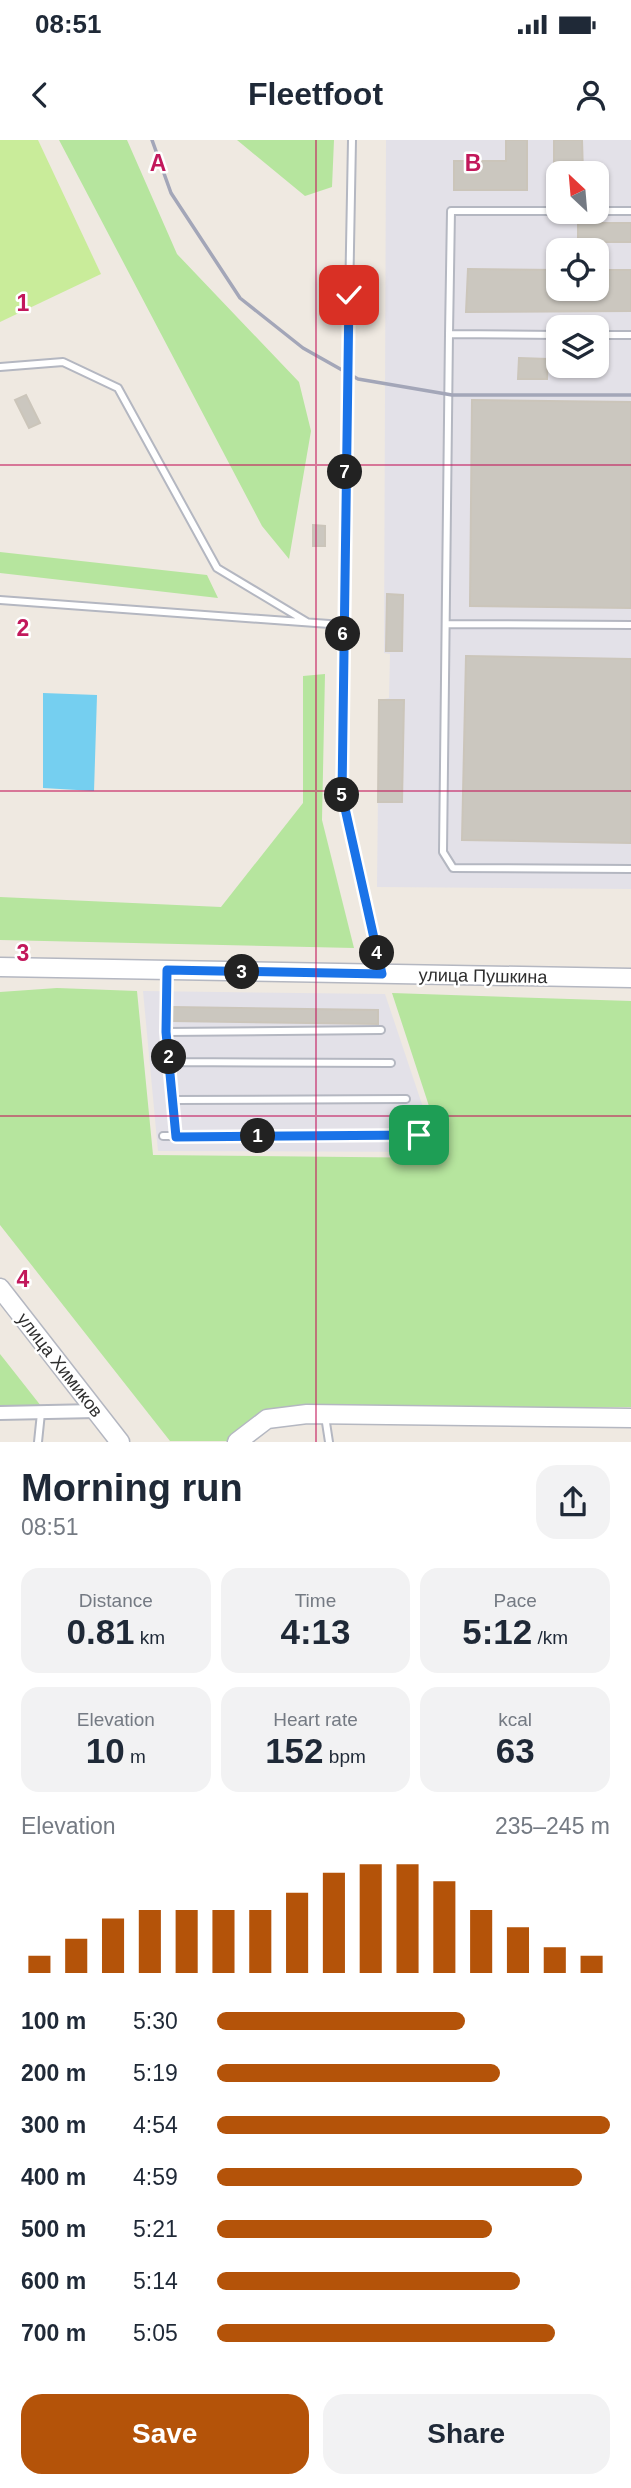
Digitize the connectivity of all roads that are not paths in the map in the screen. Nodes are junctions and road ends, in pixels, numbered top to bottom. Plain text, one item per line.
1 (352, 140) edge
2 (546, 211) edge
3 (609, 211) edge
4 (631, 211) edge
5 (449, 334) junction
6 (546, 335) edge
7 (609, 335) edge
8 (631, 335) edge
9 (0, 367) edge
10 (0, 600) edge
11 (307, 622) junction
12 (446, 624) junction
13 (343, 625) junction
14 (631, 625) edge
15 (631, 869) edge
16 (0, 967) edge
17 (167, 970) junction
18 (382, 974) junction
19 (631, 978) edge
20 (381, 1030) dead end
21 (166, 1032) junction
22 (170, 1062) junction
23 (391, 1063) dead end
24 (406, 1099) dead end
25 (173, 1100) junction
26 (419, 1135) dead end
27 (163, 1136) dead end
28 (176, 1137) junction
29 (0, 1288) edge
30 (96, 1411) junction
31 (0, 1413) edge
32 (41, 1413) junction
33 (325, 1414) junction
34 (631, 1418) edge
35 (38, 1441) edge
36 (119, 1441) edge
37 (237, 1441) edge
38 (329, 1441) edge

1 - 13 lane
2 - 5 lane
3 - 4 lane
5 - 6 lane
5 - 12 lane
7 - 8 lane
9 - 11 lane
10 - 11 lane
11 - 13 lane
12 - 14 lane
12 - 15 lane
13 - 18 lane
16 - 17 main road, улица Пушкина
17 - 18 main road, улица Пушкина
17 - 21 lane
18 - 19 main road, улица Пушкина
20 - 21 lane
21 - 22 lane
22 - 23 lane
22 - 25 lane
24 - 25 lane
25 - 28 lane
26 - 28 lane
27 - 28 lane
29 - 30 main road, улица Химиков
30 - 32 street
30 - 36 main road, улица Химиков
31 - 32 street
32 - 35 lane
33 - 34 main road
33 - 37 main road
33 - 38 lane

